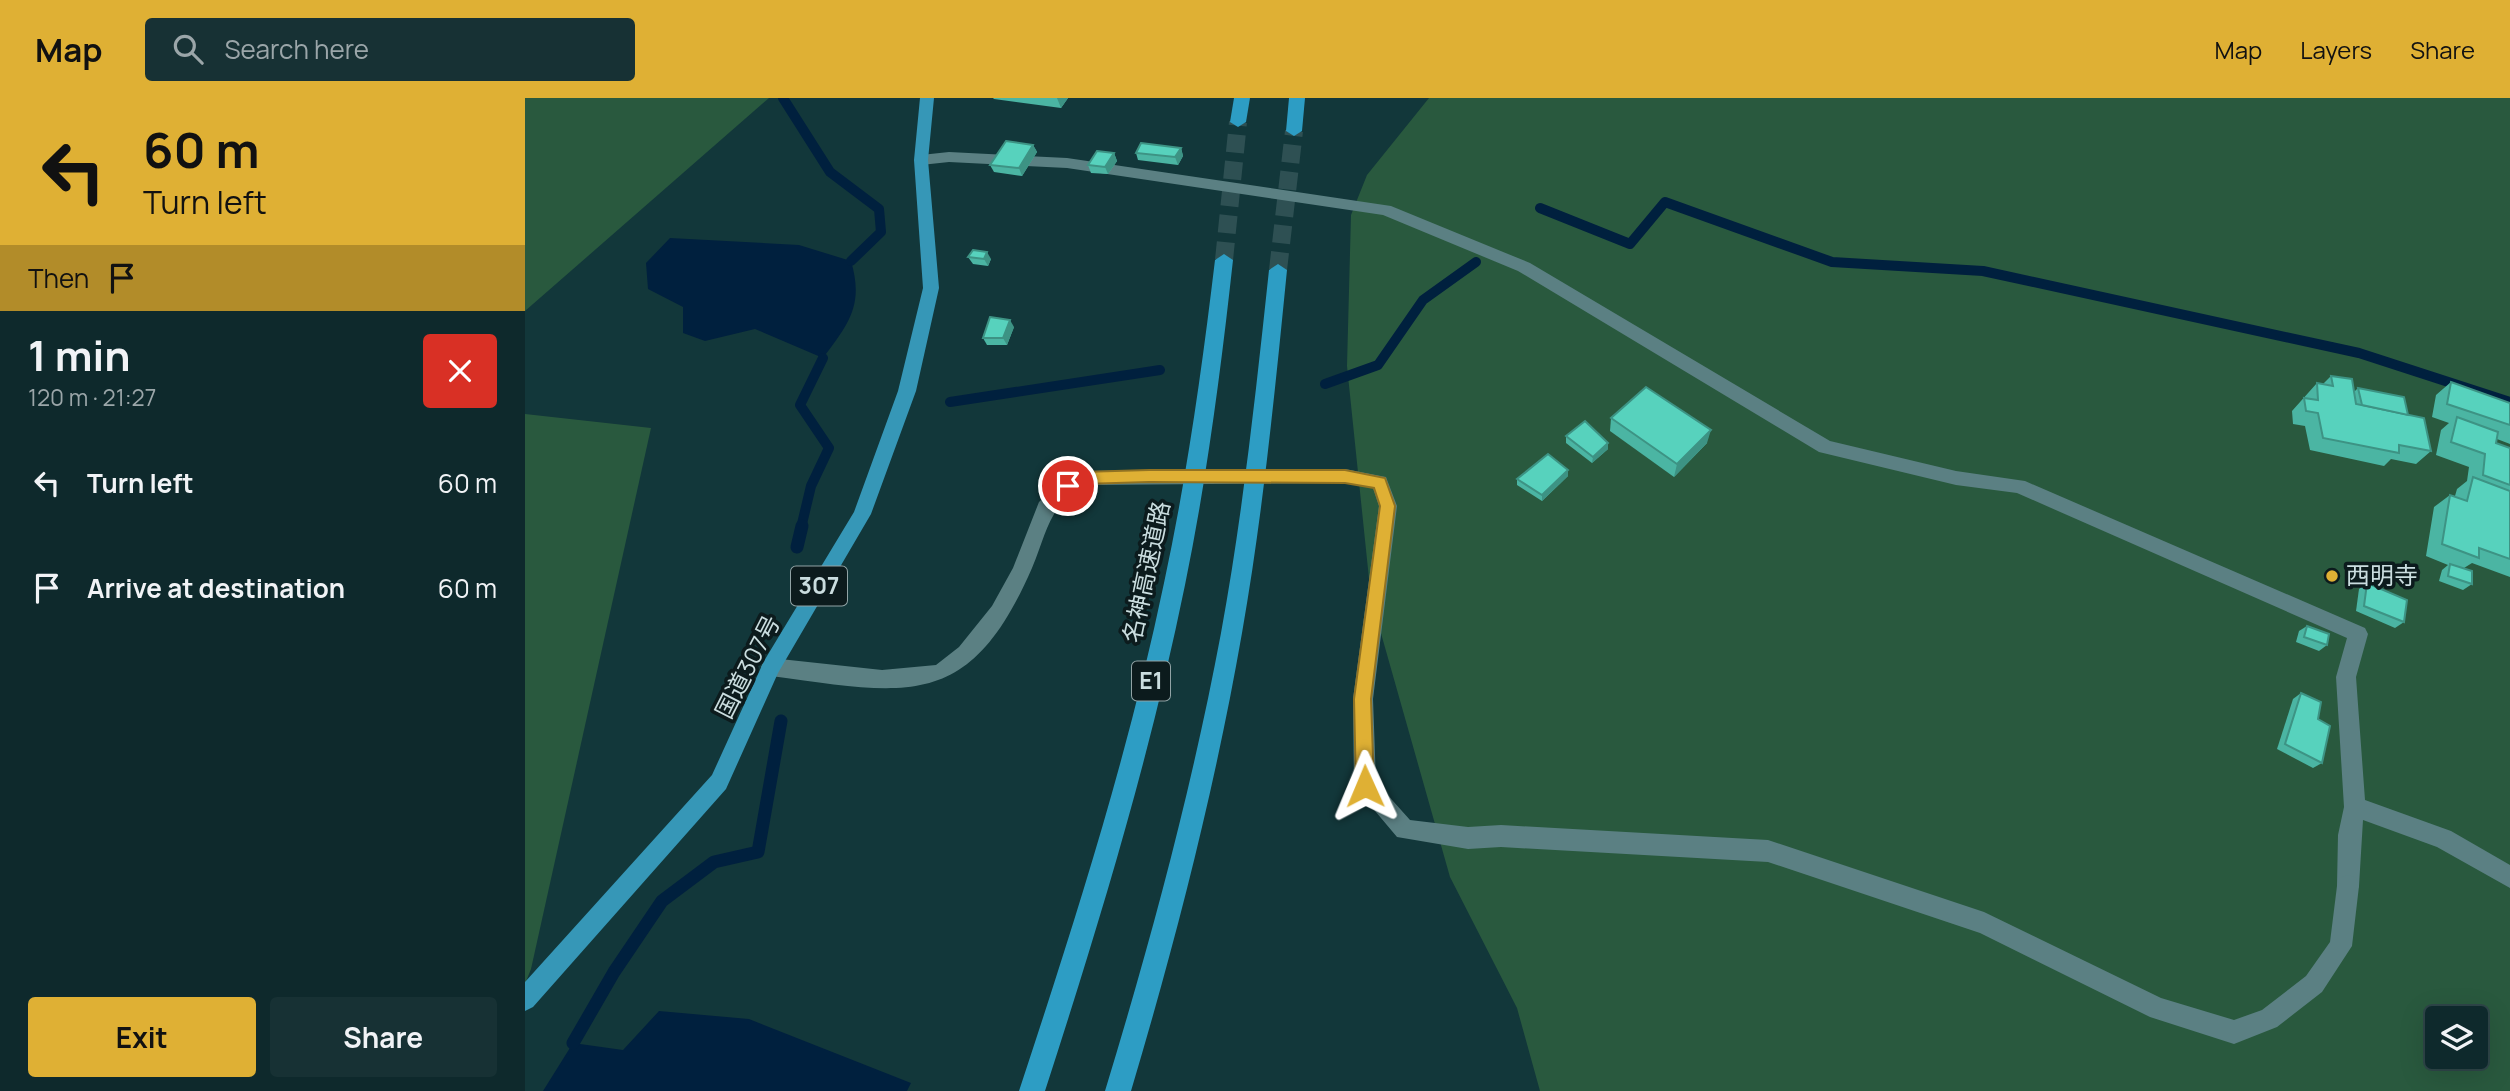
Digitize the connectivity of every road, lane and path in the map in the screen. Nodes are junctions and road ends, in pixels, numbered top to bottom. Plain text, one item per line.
1 (927, 98) edge
2 (1242, 98) edge
3 (1297, 98) edge
4 (1238, 122) tunnel mouth
5 (1294, 131) tunnel mouth
6 (921, 160) junction
7 (1224, 260) tunnel mouth
8 (1278, 270) tunnel mouth
9 (771, 667) junction
10 (2355, 807) junction
11 (2510, 877) edge
12 (525, 999) edge
13 (1032, 1091) edge
14 (1118, 1091) edge

1 - 6 highway, 国道307号 / 307
2 - 4 highway
3 - 5 highway
6 - 9 highway, 国道307号 / 307
6 - 10 street
7 - 13 highway, 名神高速道路 / E1
8 - 14 highway
9 - 10 street
9 - 12 highway, 国道307号 / 307
10 - 11 street

